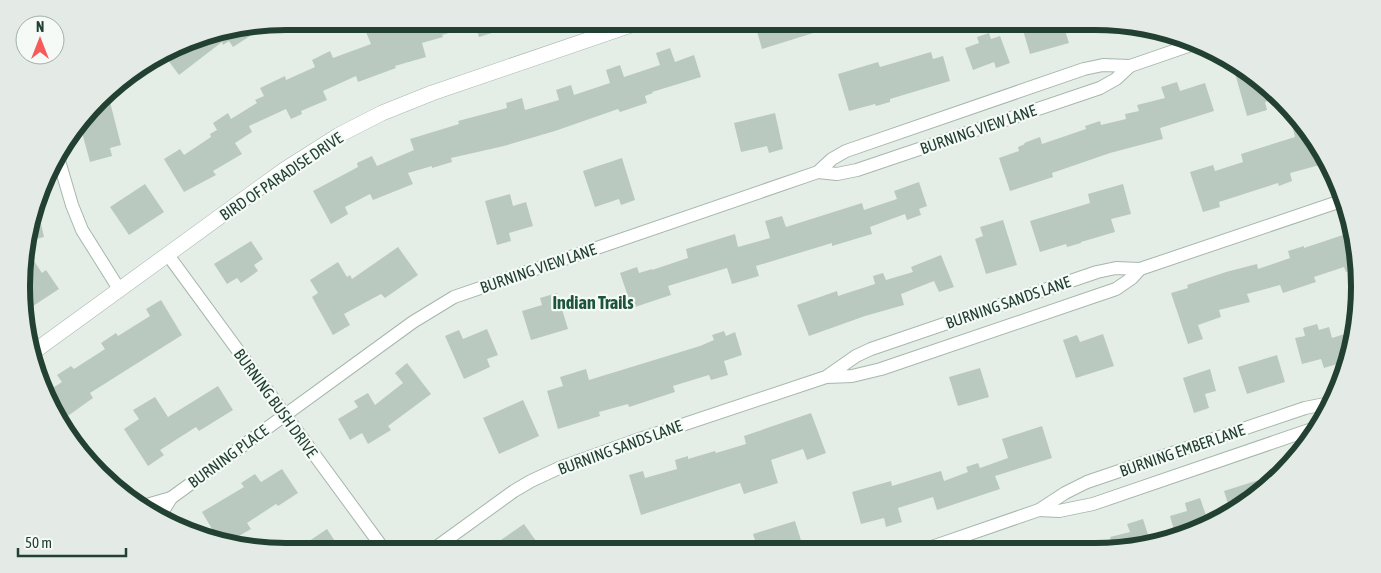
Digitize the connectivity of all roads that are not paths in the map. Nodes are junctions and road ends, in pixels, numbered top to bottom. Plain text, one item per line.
1 (617, 30) edge
2 (1185, 47) edge
3 (1130, 66) junction
4 (60, 165) edge
5 (818, 172) junction
6 (1337, 203) edge
7 (168, 255) junction
8 (1140, 269) junction
9 (119, 290) junction
10 (38, 349) edge
11 (826, 377) junction
12 (1323, 404) edge
13 (284, 415) junction
14 (1307, 431) edge
15 (171, 498) junction
16 (150, 504) edge
17 (1040, 510) junction
18 (163, 512) edge
19 (378, 543) edge
20 (442, 543) edge
21 (943, 543) edge

1 - 7 street, BIRD OF PARADISE DRIVE
2 - 3 street, BURNING VIEW LANE
3 - 5 street, BURNING VIEW LANE
3 - 5 street, BURNING VIEW LANE
4 - 9 street
5 - 13 street, BURNING VIEW LANE
6 - 8 street, BURNING SANDS LANE
7 - 9 street, BIRD OF PARADISE DRIVE
7 - 13 street, BURNING BUSH DRIVE
8 - 11 street, BURNING SANDS LANE
8 - 11 street, BURNING SANDS LANE
9 - 10 street, BIRD OF PARADISE DRIVE
11 - 20 street, BURNING SANDS LANE
12 - 17 street, BURNING EMBER LANE
13 - 15 street, BURNING PLACE
13 - 19 street, BURNING BUSH DRIVE
14 - 17 street, BURNING EMBER LANE
15 - 16 street, BURNING PLACE
15 - 18 street, BURNING PLACE
17 - 21 street, BURNING EMBER LANE

